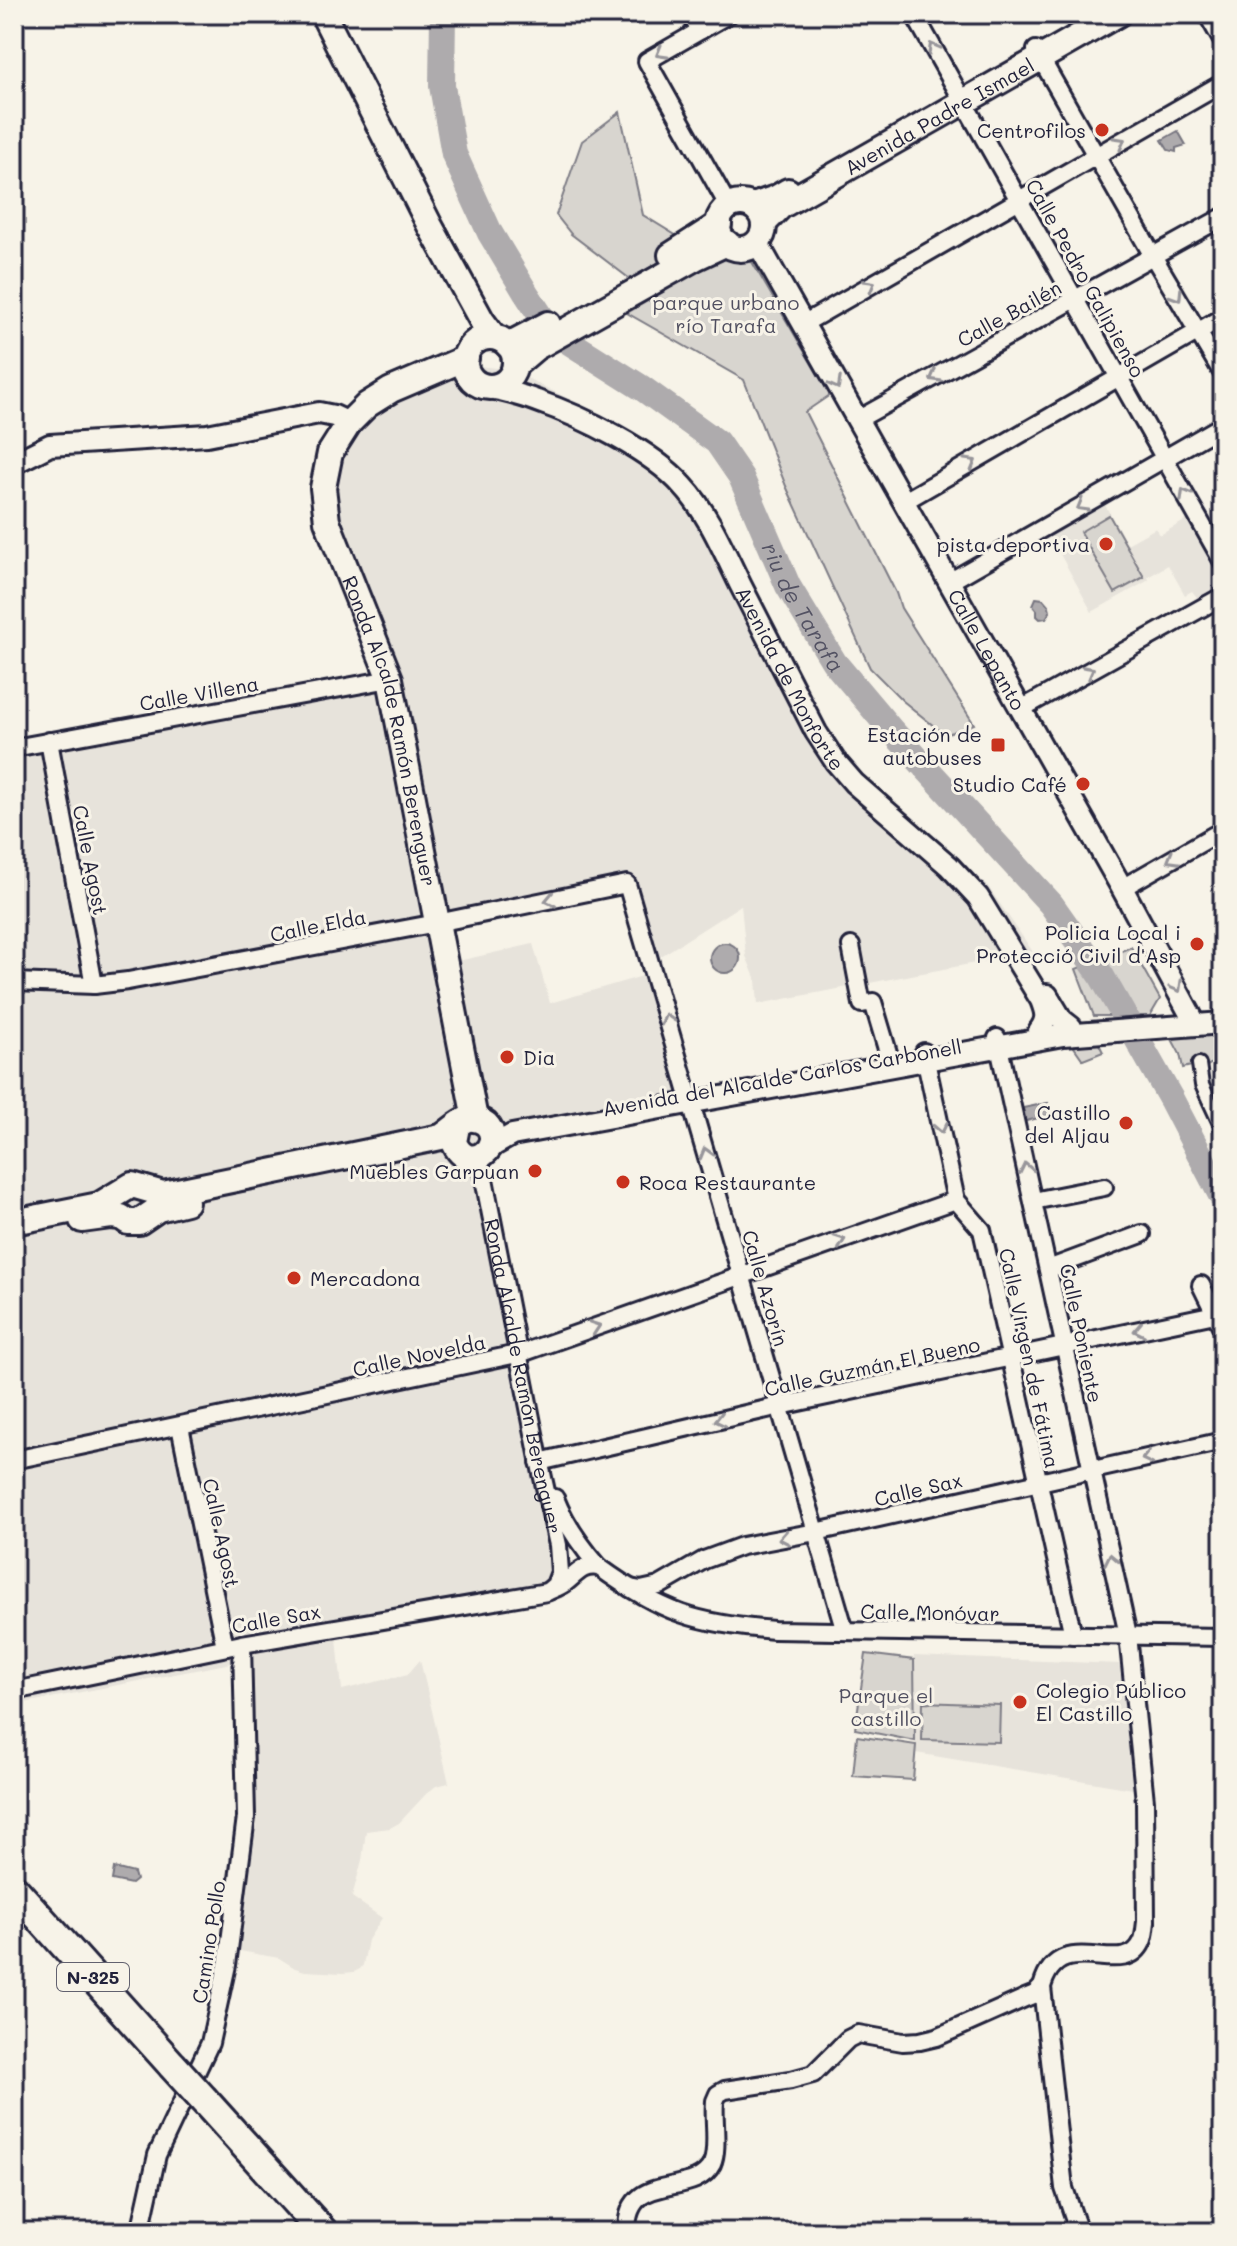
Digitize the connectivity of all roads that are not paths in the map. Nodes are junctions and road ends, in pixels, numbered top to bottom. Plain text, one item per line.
1 (323, 14) edge
2 (689, 14) edge
3 (729, 14) edge
4 (914, 14) edge
5 (1099, 14) edge
6 (1118, 14) edge
7 (1207, 14) edge
8 (701, 30) junction
9 (1223, 42) edge
10 (1038, 54) junction
11 (1223, 83) edge
12 (961, 98) junction
13 (1095, 156) junction
14 (1019, 200) junction
15 (1223, 217) edge
16 (741, 224) junction
17 (1153, 256) junction
18 (1075, 299) junction
19 (1223, 317) edge
20 (803, 324) junction
21 (1199, 331) junction
22 (490, 361) junction
23 (1223, 374) edge
24 (1119, 377) junction
25 (857, 420) junction
26 (349, 423) junction
27 (1223, 425) edge
28 (1164, 459) junction
29 (14, 463) edge
30 (903, 502) junction
31 (1223, 562) edge
32 (949, 582) junction
33 (1223, 596) edge
34 (390, 679) junction
35 (1021, 709) junction
36 (49, 741) junction
37 (14, 748) edge
38 (1223, 830) edge
39 (627, 884) joint
40 (1122, 888) junction
41 (437, 923) junction
42 (851, 946) dead end
43 (14, 982) edge
44 (94, 985) junction
45 (1223, 1014) edge
46 (1194, 1020) junction
47 (1223, 1023) edge
48 (1070, 1029) junction
49 (1039, 1031) junction
50 (998, 1042) junction
51 (925, 1056) junction
52 (890, 1062) junction
53 (1199, 1064) dead end
54 (690, 1098) junction
55 (1223, 1130) edge
56 (476, 1140) junction
57 (1104, 1187) dead end
58 (956, 1200) junction
59 (1033, 1201) junction
60 (149, 1203) junction
61 (120, 1205) junction
62 (14, 1222) edge
63 (14, 1233) edge
64 (1142, 1234) dead end
65 (1048, 1269) junction
66 (742, 1276) junction
67 (1201, 1285) dead end
68 (1215, 1314) junction
69 (1223, 1330) edge
70 (1064, 1346) junction
71 (522, 1353) junction
72 (1010, 1358) junction
73 (780, 1406) junction
74 (180, 1426) junction
75 (1223, 1441) edge
76 (14, 1460) edge
77 (543, 1461) junction
78 (1092, 1471) junction
79 (1037, 1483) junction
80 (816, 1532) junction
81 (599, 1567) junction
82 (547, 1592) junction
83 (635, 1592) junction
84 (845, 1631) junction
85 (1073, 1635) junction
86 (1128, 1635) junction
87 (1223, 1637) edge
88 (234, 1646) junction
89 (14, 1691) edge
90 (14, 1889) edge
91 (1042, 1987) junction
92 (140, 2232) edge
93 (323, 2232) edge
94 (627, 2232) edge
95 (1079, 2232) edge

1 - 22 main road
2 - 8 street
3 - 8 street
12 -> 4 street, Calle Pedro Galipienso
5 - 10 main road, Avenida Padre Ismael
6 - 10 main road, Avenida Padre Ismael
7 - 9 street
8 -> 16 street
10 - 12 main road, Avenida Padre Ismael
10 - 13 street
13 -> 11 street
12 - 14 street, Calle Pedro Galipienso
12 - 16 main road, Avenida Padre Ismael
13 - 14 street
13 - 17 street
14 - 18 street, Calle Pedro Galipienso
20 -> 14 street
15 - 17 street, Calle Bailén
16 - 20 street, Calle Lepanto
16 - 22 main road, Avenida Padre Ismael
17 - 18 street, Calle Bailén
17 -> 21 street
18 - 24 street, Calle Pedro Galipienso
18 -> 25 street, Calle Bailén
19 - 21 street
20 -> 25 street, Calle Lepanto
21 - 23 street
21 - 24 street
22 - 26 main road, Ronda Alcalde Ramón Berenguer
22 - 48 street, Avenida de Monforte
22 - 49 street, Avenida de Monforte
24 - 28 street, Calle Pedro Galipienso
30 -> 24 street
25 - 30 street, Calle Lepanto
26 - 29 street
26 - 34 main road, Ronda Alcalde Ramón Berenguer
27 - 28 street
31 -> 28 street, Calle Pedro Galipienso
28 -> 32 street
30 - 32 street, Calle Lepanto
32 - 35 street, Calle Lepanto
35 -> 33 street
34 - 36 street, Calle Villena
34 - 41 main road, Ronda Alcalde Ramón Berenguer
35 - 40 street, Calle Lepanto
36 - 37 street, Calle Villena
36 - 44 street, Calle Agost
38 -> 40 street
39 -> 41 street, Calle Elda
54 -> 39 street, Calle Azorín
40 -> 46 street, Calle Lepanto
41 - 44 street, Calle Elda
41 - 56 main road, Ronda Alcalde Ramón Berenguer
42 - 52 street
43 - 44 street, Calle Elda
45 - 46 street
46 - 47 street
46 - 48 street
48 - 49 street, Avenida del Alcalde Carlos Carbonell
48 - 50 street, Avenida del Alcalde Carlos Carbonell
49 - 50 street, Avenida del Alcalde Carlos Carbonell
50 - 51 street, Avenida del Alcalde Carlos Carbonell
59 -> 50 street, Calle Poniente
51 - 52 street, Avenida del Alcalde Carlos Carbonell
51 -> 58 street, Calle Virgen de Fátima
52 - 54 street, Avenida del Alcalde Carlos Carbonell
53 - 55 street
54 - 56 street, Avenida del Alcalde Carlos Carbonell
66 -> 54 street, Calle Azorín
56 - 60 main road, Avenida del Alcalde Carlos Carbonell
56 - 71 street, Ronda Alcalde Ramón Berenguer
57 - 59 street
66 -> 58 street, Calle Novelda
58 - 72 street, Calle Virgen de Fátima
59 - 65 street, Calle Poniente
60 - 61 main road, Avenida del Alcalde Carlos Carbonell
60 - 61 main road, Avenida del Alcalde Carlos Carbonell
61 - 62 main road, Avenida del Alcalde Carlos Carbonell
61 - 63 main road, Avenida del Alcalde Carlos Carbonell
64 - 65 street
65 - 70 street, Calle Poniente
71 -> 66 street, Calle Novelda
66 - 73 street, Calle Azorín
67 - 68 street
68 - 69 street
68 -> 70 street, Calle Guzmán El Bueno
70 - 72 street, Calle Guzmán El Bueno
70 - 78 street, Calle Poniente
71 - 74 street, Calle Novelda
71 - 77 street, Ronda Alcalde Ramón Berenguer
72 - 73 street, Calle Guzmán El Bueno
72 - 79 street, Calle Virgen de Fátima
73 -> 77 street, Calle Guzmán El Bueno
73 - 80 street, Calle Azorín
74 - 76 street, Calle Novelda
74 - 88 street, Calle Agost
75 -> 78 street, Calle Sax
77 - 81 street, Ronda Alcalde Ramón Berenguer
77 - 82 street, Ronda Alcalde Ramón Berenguer
78 - 79 street, Calle Sax
86 -> 78 street, Calle Poniente
79 - 80 street, Calle Sax
79 - 85 street, Calle Virgen de Fátima
80 -> 83 street, Calle Sax
80 - 84 street, Calle Azorín
81 - 82 street
81 - 83 street, Ronda Alcalde Ramón Berenguer
82 - 88 street, Calle Sax
83 - 84 street, Calle Monóvar
84 - 85 street, Calle Monóvar
85 - 86 street, Calle Monóvar
86 - 87 street, Calle Monóvar
86 - 91 street, Calle Poniente
88 - 89 street, Calle Sax
88 - 92 street, Camino Pollo
90 - 93 highway, N-325, bridge
91 - 94 street
91 - 95 street

